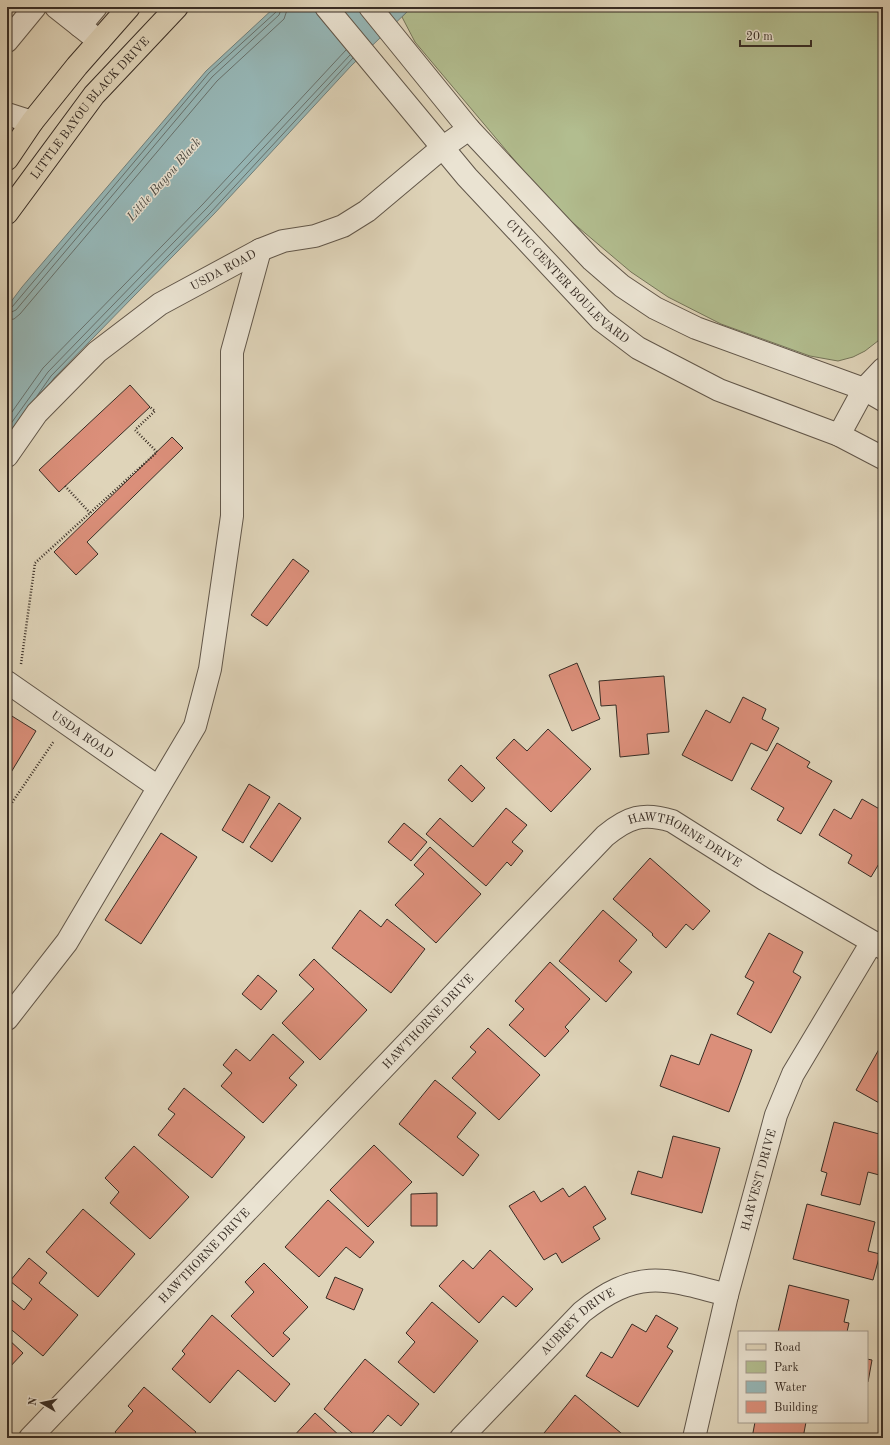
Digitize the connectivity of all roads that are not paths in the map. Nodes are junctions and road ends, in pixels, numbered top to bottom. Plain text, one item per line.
1 (35, 7) edge
2 (56, 7) edge
3 (96, 7) edge
4 (130, 7) edge
5 (177, 7) edge
6 (326, 7) edge
7 (370, 7) edge
8 (80, 26) junction
9 (7, 41) edge
10 (99, 41) junction
11 (7, 114) edge
12 (32, 122) junction
13 (469, 129) junction
14 (442, 148) junction
15 (7, 159) edge
16 (7, 213) edge
17 (260, 250) junction
18 (883, 369) edge
19 (864, 389) junction
20 (883, 400) edge
21 (839, 435) junction
22 (7, 456) edge
23 (883, 458) edge
24 (12, 686) edge
25 (158, 788) junction
26 (877, 945) edge
27 (7, 1018) edge
28 (727, 1295) junction
29 (30, 1438) edge
30 (461, 1438) edge
31 (694, 1438) edge

1 - 9 street
2 - 8 street
3 - 8 street
4 - 10 main road
5 - 16 main road, LITTLE BAYOU BLACK DRIVE
6 - 14 street, CIVIC CENTER BOULEVARD
7 - 13 street
8 - 10 street
10 - 12 main road
11 - 12 street
12 - 15 main road
13 - 14 street, USDA ROAD
13 - 19 street
14 - 17 street, USDA ROAD
14 - 21 street, CIVIC CENTER BOULEVARD
17 - 22 street, USDA ROAD
17 - 25 street
18 - 19 street
19 - 20 street
19 - 21 street
21 - 23 street, CIVIC CENTER BOULEVARD
24 - 25 street, USDA ROAD
25 - 27 street
26 - 28 street, HARVEST DRIVE
26 - 29 street, HAWTHORNE DRIVE
28 - 30 street, AUBREY DRIVE
28 - 31 street, HARVEST DRIVE

